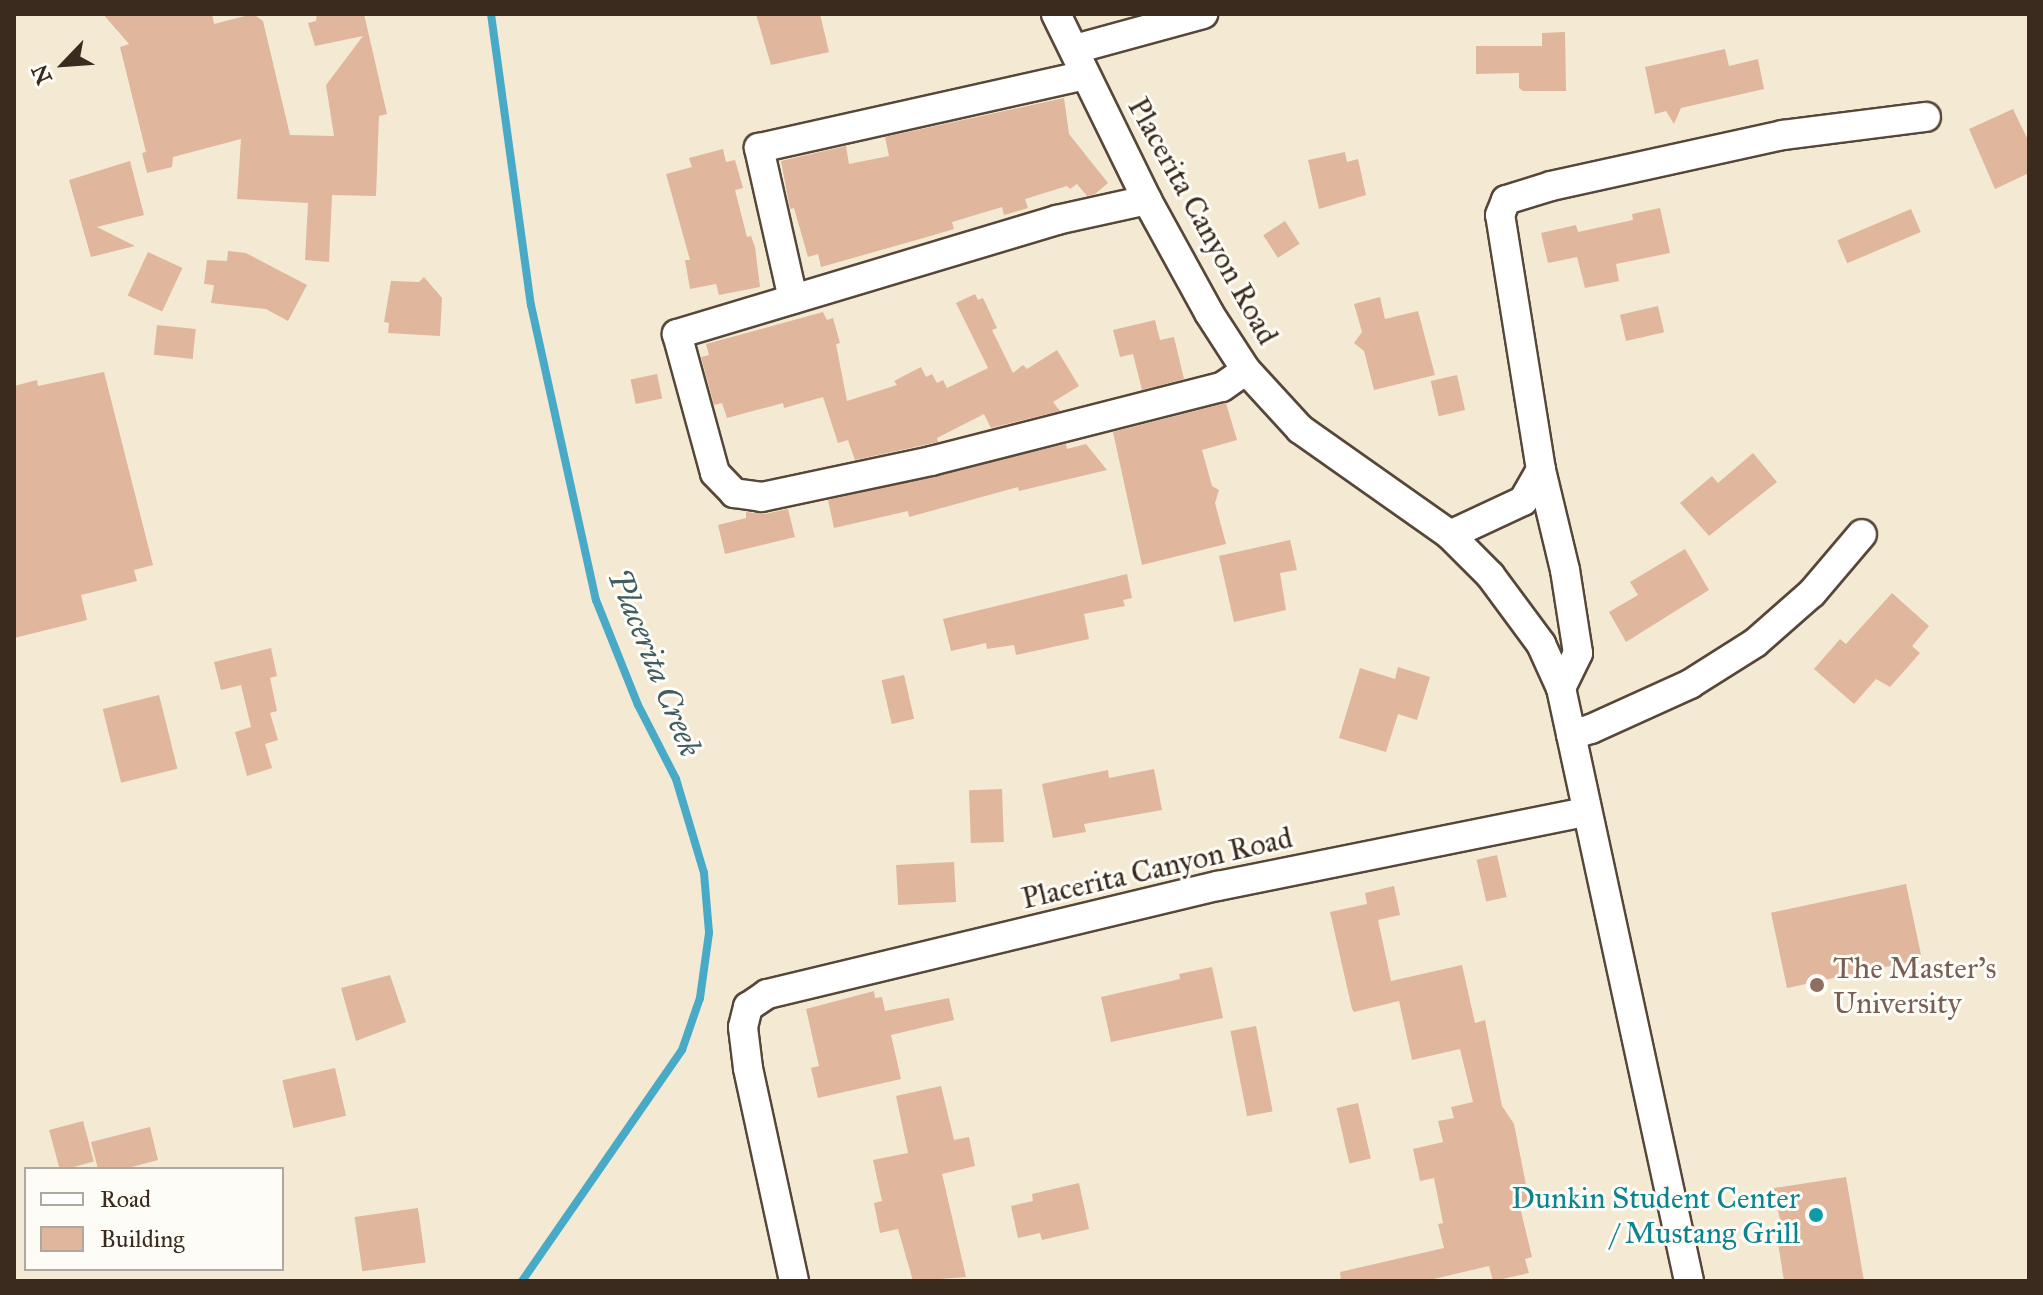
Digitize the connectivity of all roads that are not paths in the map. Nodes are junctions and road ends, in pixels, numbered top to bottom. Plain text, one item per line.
1 (1056, 14) edge
2 (1203, 14) edge
3 (1080, 62) junction
4 (1926, 117) dead end
5 (1147, 200) junction
6 (793, 299) junction
7 (1246, 370) junction
8 (1541, 470) junction
9 (1862, 534) dead end
10 (1450, 535) junction
11 (1561, 688) junction
12 (1571, 735) junction
13 (1586, 812) junction
14 (794, 1281) edge
15 (1689, 1281) edge

1 - 3 street, Placerita Canyon Road
2 - 3 street
3 - 5 street, Placerita Canyon Road
3 - 6 street
4 - 8 street
5 - 6 street
5 - 7 street, Placerita Canyon Road
6 - 7 street
7 - 10 street, Placerita Canyon Road
8 - 10 street
8 - 11 street
9 - 12 street
10 - 11 street, Placerita Canyon Road
11 - 12 street, Placerita Canyon Road
12 - 13 street, Placerita Canyon Road
13 - 14 street, Placerita Canyon Road
13 - 15 street, Placerita Canyon Road

